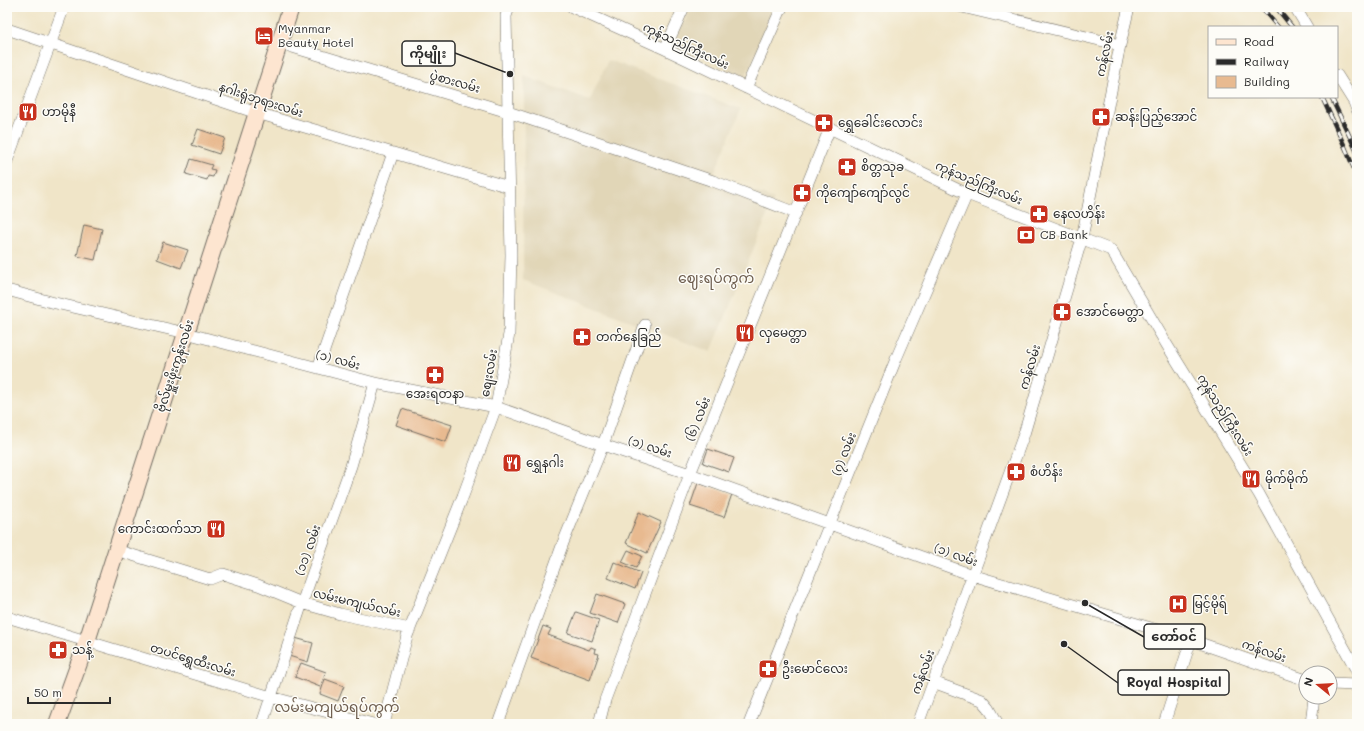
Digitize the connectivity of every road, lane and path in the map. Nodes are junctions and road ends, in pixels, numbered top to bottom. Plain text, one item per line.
1 (64, 7) edge
2 (291, 7) edge
3 (509, 7) edge
4 (572, 7) edge
5 (684, 7) edge
6 (782, 7) edge
7 (962, 7) edge
8 (1129, 7) edge
9 (1295, 7) edge
10 (1306, 26) edge
11 (7, 29) edge
12 (50, 42) junction
13 (279, 43) junction
14 (1120, 45) junction
15 (665, 49) junction
16 (1338, 77) edge
17 (746, 88) junction
18 (1357, 110) edge
19 (508, 112) junction
20 (257, 113) junction
21 (830, 128) junction
22 (392, 153) junction
23 (7, 161) edge
24 (509, 188) junction
25 (967, 194) junction
26 (796, 213) junction
27 (1082, 238) junction
28 (7, 290) edge
29 (645, 325) dead end
30 (186, 333) junction
31 (318, 368) junction
32 (375, 383) junction
33 (496, 407) junction
34 (603, 445) junction
35 (690, 474) junction
36 (830, 524) junction
37 (116, 550) junction
38 (972, 575) junction
39 (302, 603) junction
40 (7, 618) edge
41 (410, 629) junction
42 (1191, 640) junction
43 (87, 641) junction
44 (1357, 671) edge
45 (1298, 677) edge
46 (933, 682) junction
47 (1338, 684) edge
48 (1357, 685) edge
49 (271, 698) junction
50 (1313, 705) edge
51 (57, 724) edge
52 (262, 724) edge
53 (373, 724) edge
54 (384, 724) edge
55 (498, 724) edge
56 (599, 724) edge
57 (749, 724) edge
58 (918, 724) edge
59 (998, 724) edge
60 (1164, 724) edge
61 (1311, 724) edge

1 - 12 street
2 - 13 street, ဗိုလ်မှူးဖိုးကွန်းလမ်း
3 - 19 street, စျေးလမ်း
4 - 15 street, ကုန်သည်ကြီးလမ်း
5 - 15 street
6 - 17 street
7 - 14 street
8 - 14 street, ကန်လမ်း
9 - 10 street
11 - 12 street, နဂါးရုံဘုရားလမ်း
12 - 20 street, နဂါးရုံဘုရားလမ်း
12 - 23 street
13 - 19 street, ပွဲစားလမ်း
13 - 20 street, ဗိုလ်မှူးဖိုးကွန်းလမ်း
14 - 27 street, ကန်လမ်း
15 - 17 street, ကုန်သည်ကြီးလမ်း
16 - 18 street
17 - 21 street, ကုန်သည်ကြီးလမ်း
19 - 24 street, စျေးလမ်း
19 - 26 street, ပွဲစားလမ်း
20 - 22 street, နဂါးရုံဘုရားလမ်း
20 - 30 street, ဗိုလ်မှူးဖိုးကွန်းလမ်း
21 - 25 street, ကုန်သည်ကြီးလမ်း
21 - 26 street, (၆) လမ်း
22 - 24 street, နဂါးရုံဘုရားလမ်း
22 - 31 street
24 - 33 street, စျေးလမ်း
25 - 27 street, ကုန်သည်ကြီးလမ်း
25 - 36 street, (၇) လမ်း
26 - 35 street, (၆) လမ်း
27 - 38 street, ကန်လမ်း
27 - 44 street, ကုန်သည်ကြီးလမ်း
28 - 30 street, (၁) လမ်း
29 - 34 street
30 - 31 street, (၁) လမ်း
30 - 37 street, ဗိုလ်မှူးဖိုးကွန်းလမ်း
31 - 32 street, (၁) လမ်း
32 - 33 street, (၁) လမ်း
32 - 39 street, (၁၁) လမ်း
33 - 34 street, (၁) လမ်း
33 - 41 street, စျေးလမ်း
34 - 35 street, (၁) လမ်း
34 - 55 street
35 - 36 street, (၁) လမ်း
35 - 56 street, (၆) လမ်း
36 - 38 street, (၁) လမ်း
36 - 57 street, (၇) လမ်း
37 - 39 street, လမ်းမကျယ်လမ်း
37 - 43 street, ဗိုလ်မှူးဖိုးကွန်းလမ်း
38 - 42 street, (၁) လမ်း
38 - 46 street, ကန်လမ်း
39 - 41 street, လမ်းမကျယ်လမ်း
39 - 49 street, (၁၁) လမ်း
40 - 43 street, တပင်ရွှေထီးလမ်း
41 - 54 street, စျေးလမ်း
42 - 45 street, ကန်လမ်း
42 - 60 street
43 - 49 street, တပင်ရွှေထီးလမ်း
43 - 51 street, ဗိုလ်မှူးဖိုးကွန်းလမ်း
46 - 58 street, ကန်လမ်း
46 - 59 street
47 - 48 street
49 - 52 street, (၁၁) လမ်း
49 - 53 street, တပင်ရွှေထီးလမ်း
50 - 61 street

